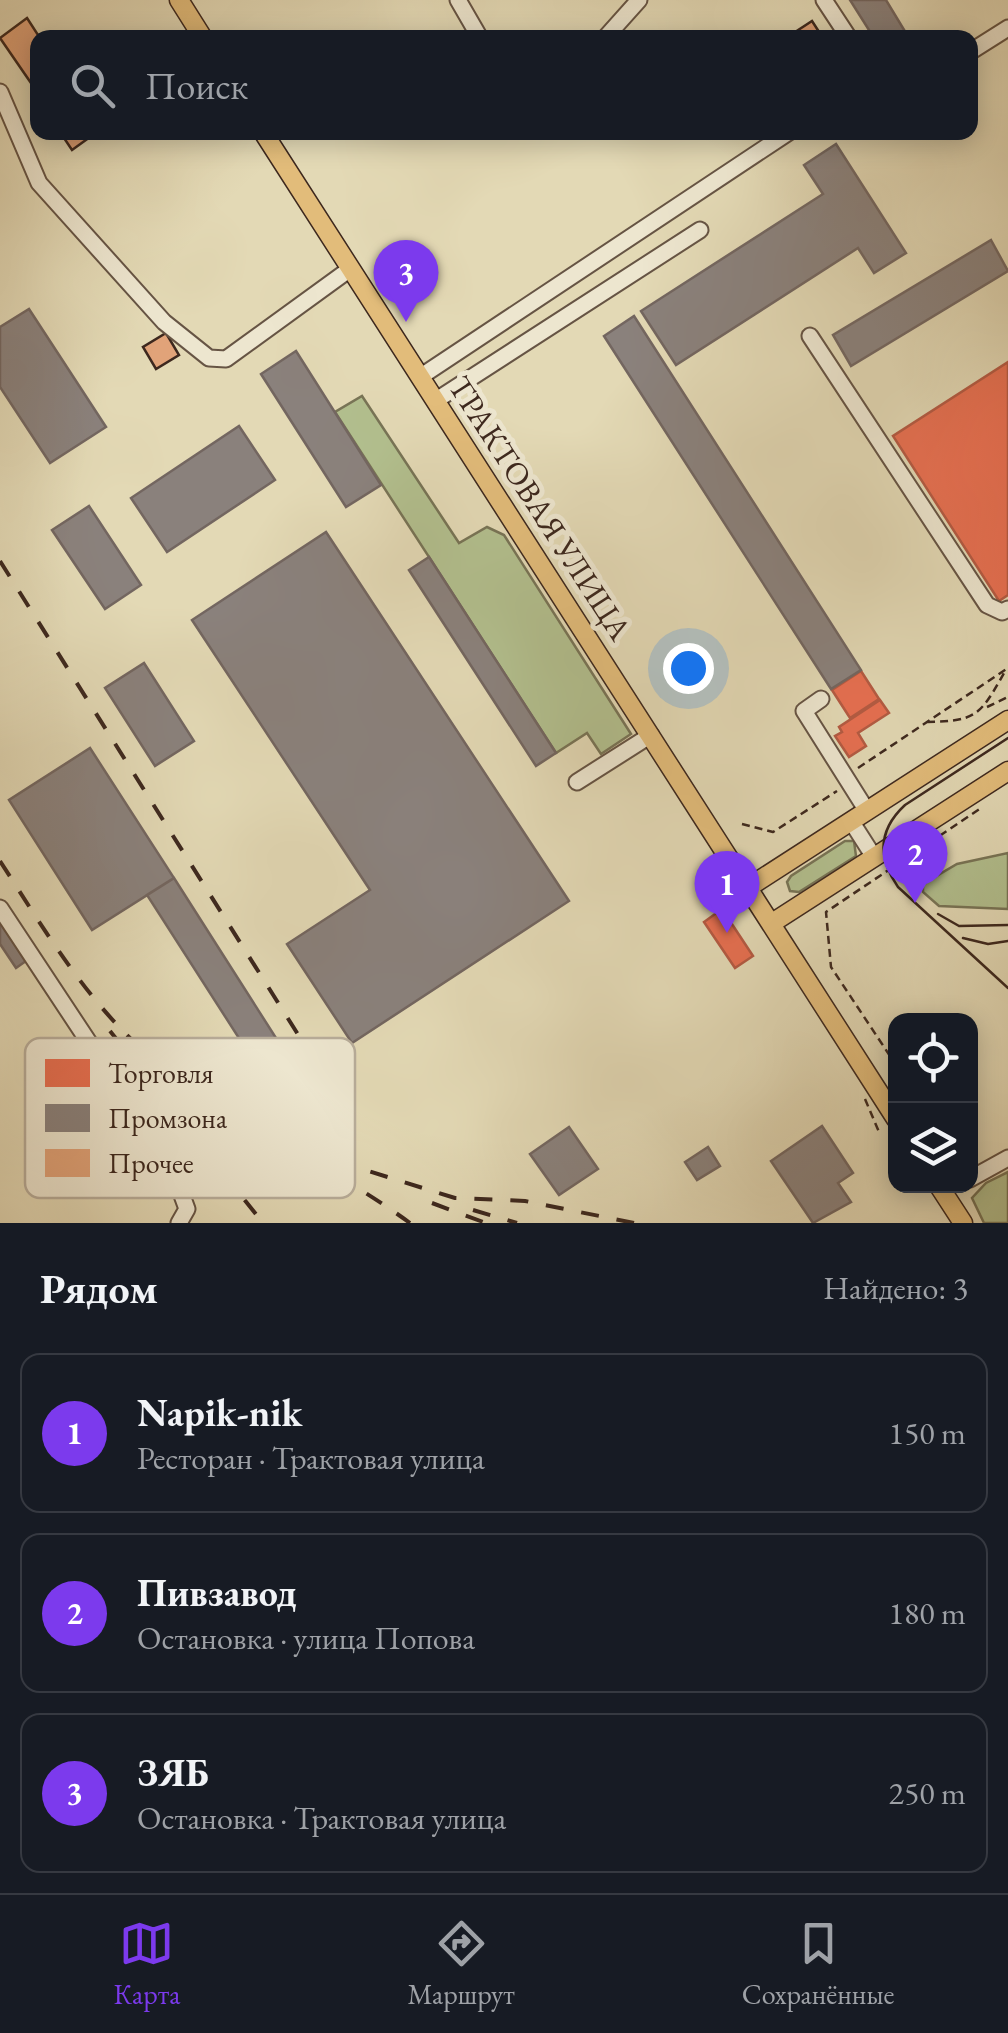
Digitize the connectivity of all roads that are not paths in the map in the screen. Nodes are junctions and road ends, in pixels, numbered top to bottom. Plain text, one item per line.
1 (179, 0) edge
2 (458, 0) edge
3 (640, 0) edge
4 (824, 0) edge
5 (1008, 28) edge
6 (198, 30) edge
7 (475, 30) edge
8 (613, 30) edge
9 (844, 30) edge
10 (978, 47) edge
11 (0, 92) edge
12 (268, 140) edge
13 (777, 140) edge
14 (700, 230) dead end
15 (350, 269) junction
16 (810, 336) dead end
17 (420, 377) junction
18 (435, 401) junction
19 (1008, 610) edge
20 (821, 699) dead end
21 (1008, 720) edge
22 (651, 736) junction
23 (1008, 771) edge
24 (576, 782) dead end
25 (859, 816) junction
26 (874, 857) junction
27 (749, 887) junction
28 (0, 908) edge
29 (772, 922) junction
30 (86, 1038) edge
31 (888, 1106) edge
32 (1008, 1158) edge
33 (978, 1174) edge
34 (949, 1193) edge
35 (183, 1198) edge
36 (180, 1223) edge
37 (963, 1223) edge

1 - 6 main road
2 - 7 street
3 - 8 street
4 - 9 street
5 - 10 street
11 - 15 street
12 - 15 main road, ТРАКТОВАЯ УЛИЦА
13 - 17 street
14 - 18 street
15 - 17 main road, ТРАКТОВАЯ УЛИЦА
16 - 19 street
17 - 18 main road, ТРАКТОВАЯ УЛИЦА
18 - 22 main road, ТРАКТОВАЯ УЛИЦА
20 - 25 street
21 - 25 main road
22 - 24 street
22 - 27 main road, ТРАКТОВАЯ УЛИЦА
23 - 26 main road
25 - 26 street
25 - 27 main road
26 - 29 main road
27 - 29 main road, ТРАКТОВАЯ УЛИЦА
28 - 30 street
29 - 31 main road, ТРАКТОВАЯ УЛИЦА
32 - 33 street
34 - 37 main road
35 - 36 street

